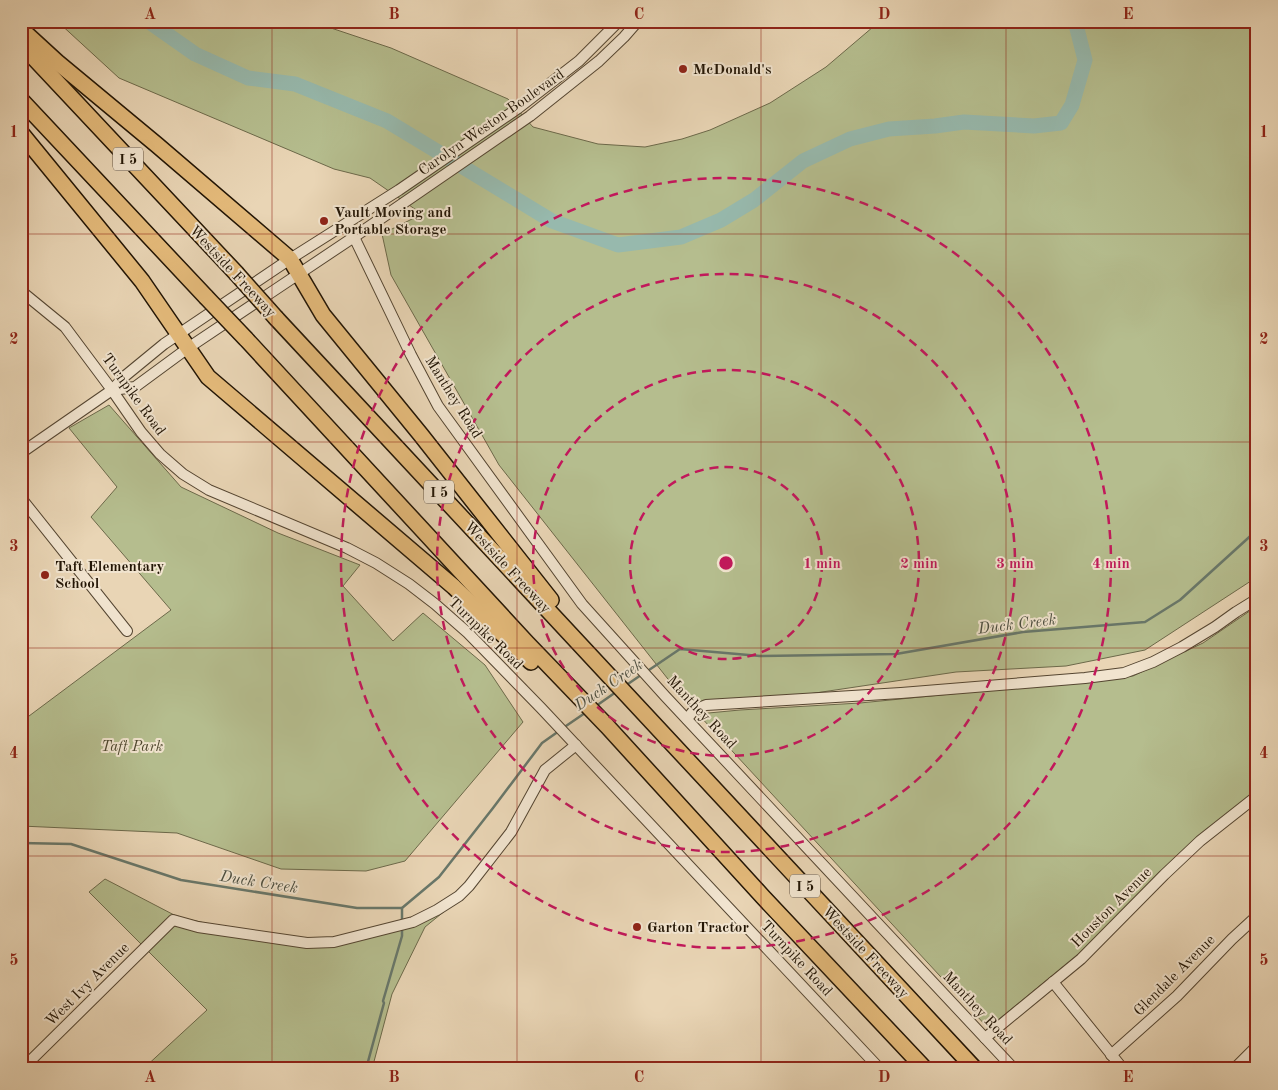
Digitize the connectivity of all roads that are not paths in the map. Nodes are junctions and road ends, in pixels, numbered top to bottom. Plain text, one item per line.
1 (619, 21) edge
2 (638, 21) edge
3 (21, 29) edge
4 (21, 44) edge
5 (21, 100) edge
6 (21, 133) edge
7 (399, 190) junction
8 (354, 237) junction
9 (290, 259) junction
10 (299, 273) junction
11 (21, 290) edge
12 (179, 334) junction
13 (188, 348) junction
14 (112, 390) junction
15 (21, 453) edge
16 (21, 498) edge
17 (1257, 599) edge
18 (127, 631) dead end
19 (572, 636) junction
20 (570, 688) junction
21 (687, 719) junction
22 (574, 742) junction
23 (1257, 796) edge
24 (1257, 916) edge
25 (1053, 982) junction
26 (985, 1038) junction
27 (1257, 1046) edge
28 (1111, 1055) junction
29 (22, 1069) edge
30 (880, 1069) edge
31 (925, 1069) edge
32 (975, 1069) edge
33 (1014, 1069) edge
34 (1123, 1069) edge
35 (1234, 1069) edge

1 - 7 street, Carolyn Weston Boulevard
2 - 8 street, Carolyn Weston Boulevard
3 - 9 highway
4 - 19 highway, Westside Freeway / I 5, bridge
5 - 20 highway, I 5, bridge
6 - 12 highway
7 - 8 street
7 - 9 street, Carolyn Weston Boulevard
8 - 10 street
8 - 21 street, Manthey Road
9 - 10 highway
9 - 12 street, Carolyn Weston Boulevard
10 - 13 street
10 - 19 highway
11 - 14 street, Turnpike Road
12 - 13 highway
12 - 14 street, Carolyn Weston Boulevard
13 - 14 street
13 - 20 highway
14 - 15 street
14 - 22 street, Turnpike Road
16 - 18 street
17 - 21 street
19 - 32 highway, Westside Freeway / I 5
20 - 31 highway, I 5
21 - 26 street, Manthey Road
22 - 29 street, West Ivy Avenue
22 - 30 street, Turnpike Road
23 - 25 street, Houston Avenue
24 - 28 street, Glendale Avenue
25 - 26 street, Houston Avenue
25 - 28 street
26 - 33 street, Manthey Road
27 - 35 street
28 - 34 street

